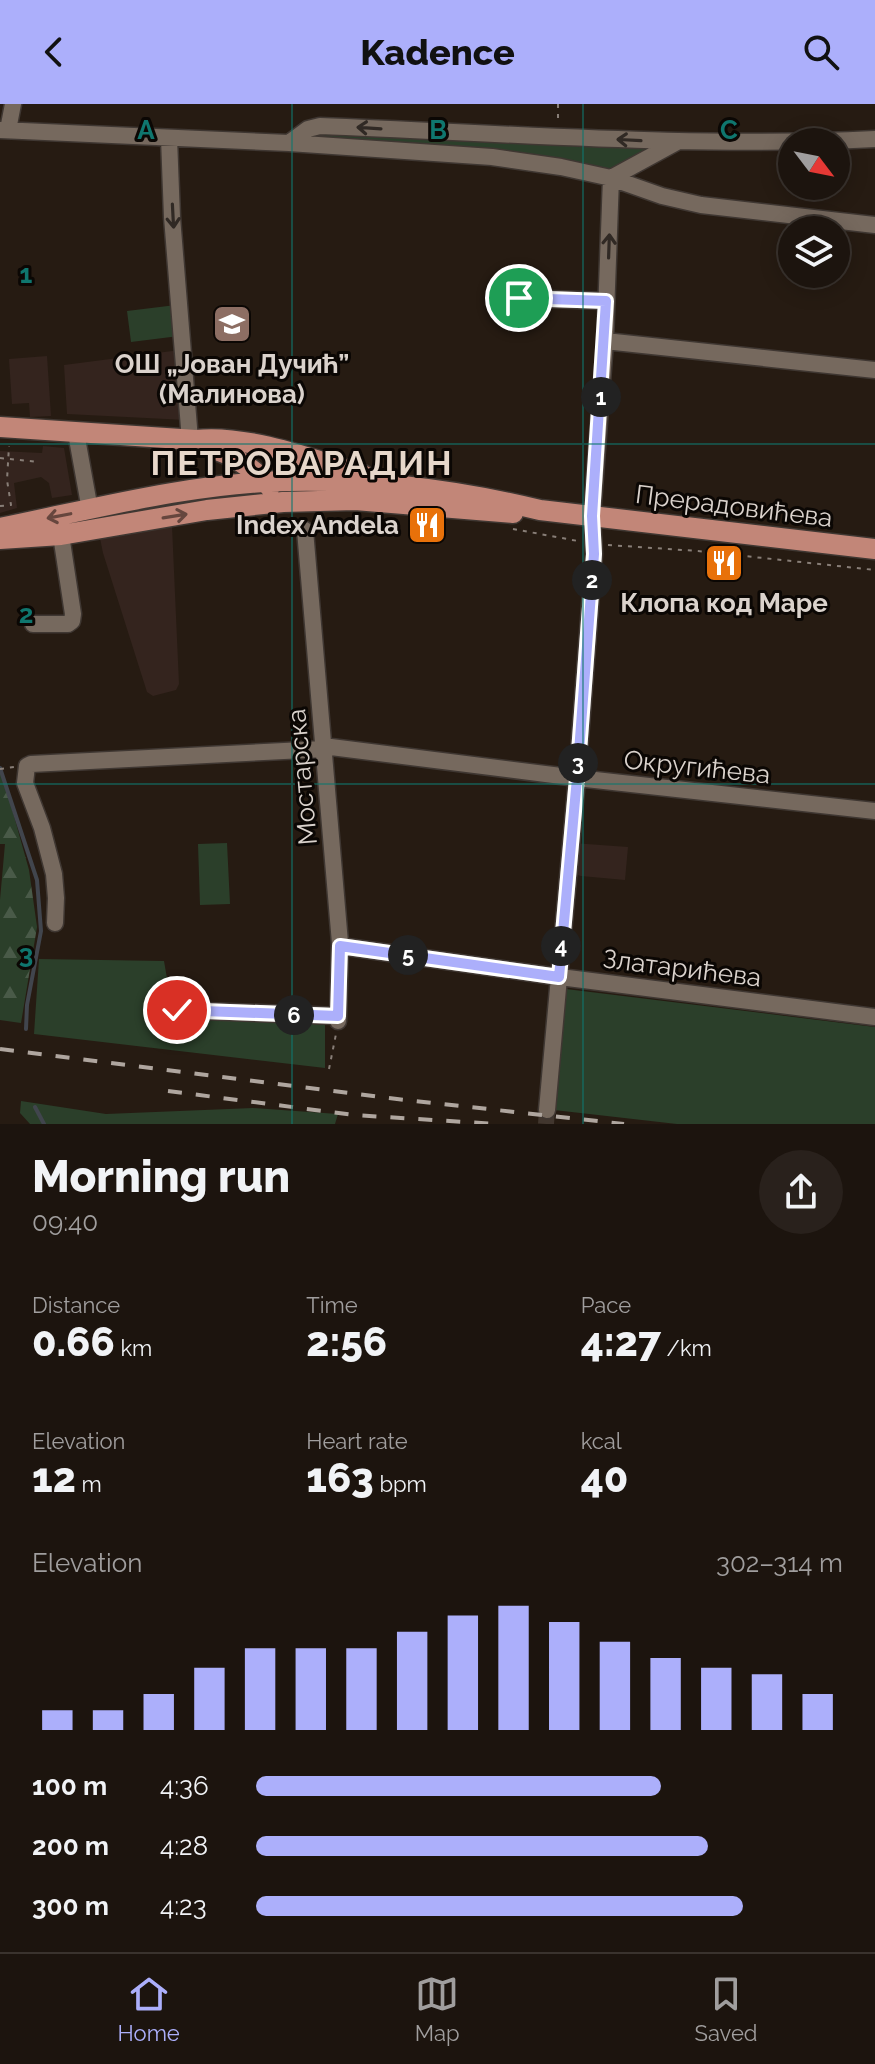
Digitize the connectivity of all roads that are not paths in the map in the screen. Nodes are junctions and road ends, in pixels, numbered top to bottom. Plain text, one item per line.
1 (13, 104) edge
2 (4, 130) edge
3 (169, 138) junction
4 (875, 139) edge
5 (677, 142) junction
6 (289, 143) junction
7 (611, 178) junction
8 (875, 225) edge
9 (519, 298) dead end
10 (606, 301) junction
11 (605, 341) junction
12 (875, 370) edge
13 (6, 428) edge
14 (76, 433) junction
15 (199, 442) junction
16 (274, 449) junction
17 (276, 482) junction
18 (385, 484) junction
19 (221, 486) junction
20 (285, 502) junction
21 (90, 510) junction
22 (540, 510) junction
23 (592, 516) junction
24 (0, 528) edge
25 (305, 530) dead end
26 (61, 535) junction
27 (0, 539) edge
28 (875, 549) edge
29 (33, 624) dead end
30 (324, 748) junction
31 (577, 778) junction
32 (875, 811) edge
33 (55, 923) dead end
34 (340, 946) junction
35 (559, 977) junction
36 (177, 1010) dead end
37 (875, 1017) edge
38 (547, 1110) tunnel mouth

1 - 2 street
2 - 3 street
3 - 6 street
3 -> 15 street
4 - 5 street
5 -> 6 street
5 - 7 street
6 - 7 street
7 - 8 street
10 -> 7 street
9 - 10 street
10 - 11 street
11 - 12 street
11 - 23 street
13 - 14 main road
14 - 15 main road
14 - 21 street
15 - 16 main road
15 - 17 main road
15 - 19 main road
16 - 17 main road
16 - 18 main road
17 - 18 main road, Прерадовићева
17 - 19 main road, Прерадовићева
17 - 20 main road
18 - 22 main road, Прерадовићева
19 - 21 main road, Прерадовићева
20 - 22 main road, Прерадовићева
26 -> 20 main road, Прерадовићева
21 -> 24 main road, Прерадовићева
22 - 23 main road, Прерадовићева
23 - 28 main road, Прерадовићева
23 - 31 street
25 - 30 street, Мостарска
26 - 27 main road, Прерадовићева
26 - 29 street
30 - 31 street, Округићева
30 - 33 street, Округићева
30 - 34 street, Мостарска
31 - 32 street, Округићева
31 - 35 street
34 - 35 street, Златарићева
34 - 36 street, Мостарска
35 - 37 street, Златарићева
35 - 38 street

